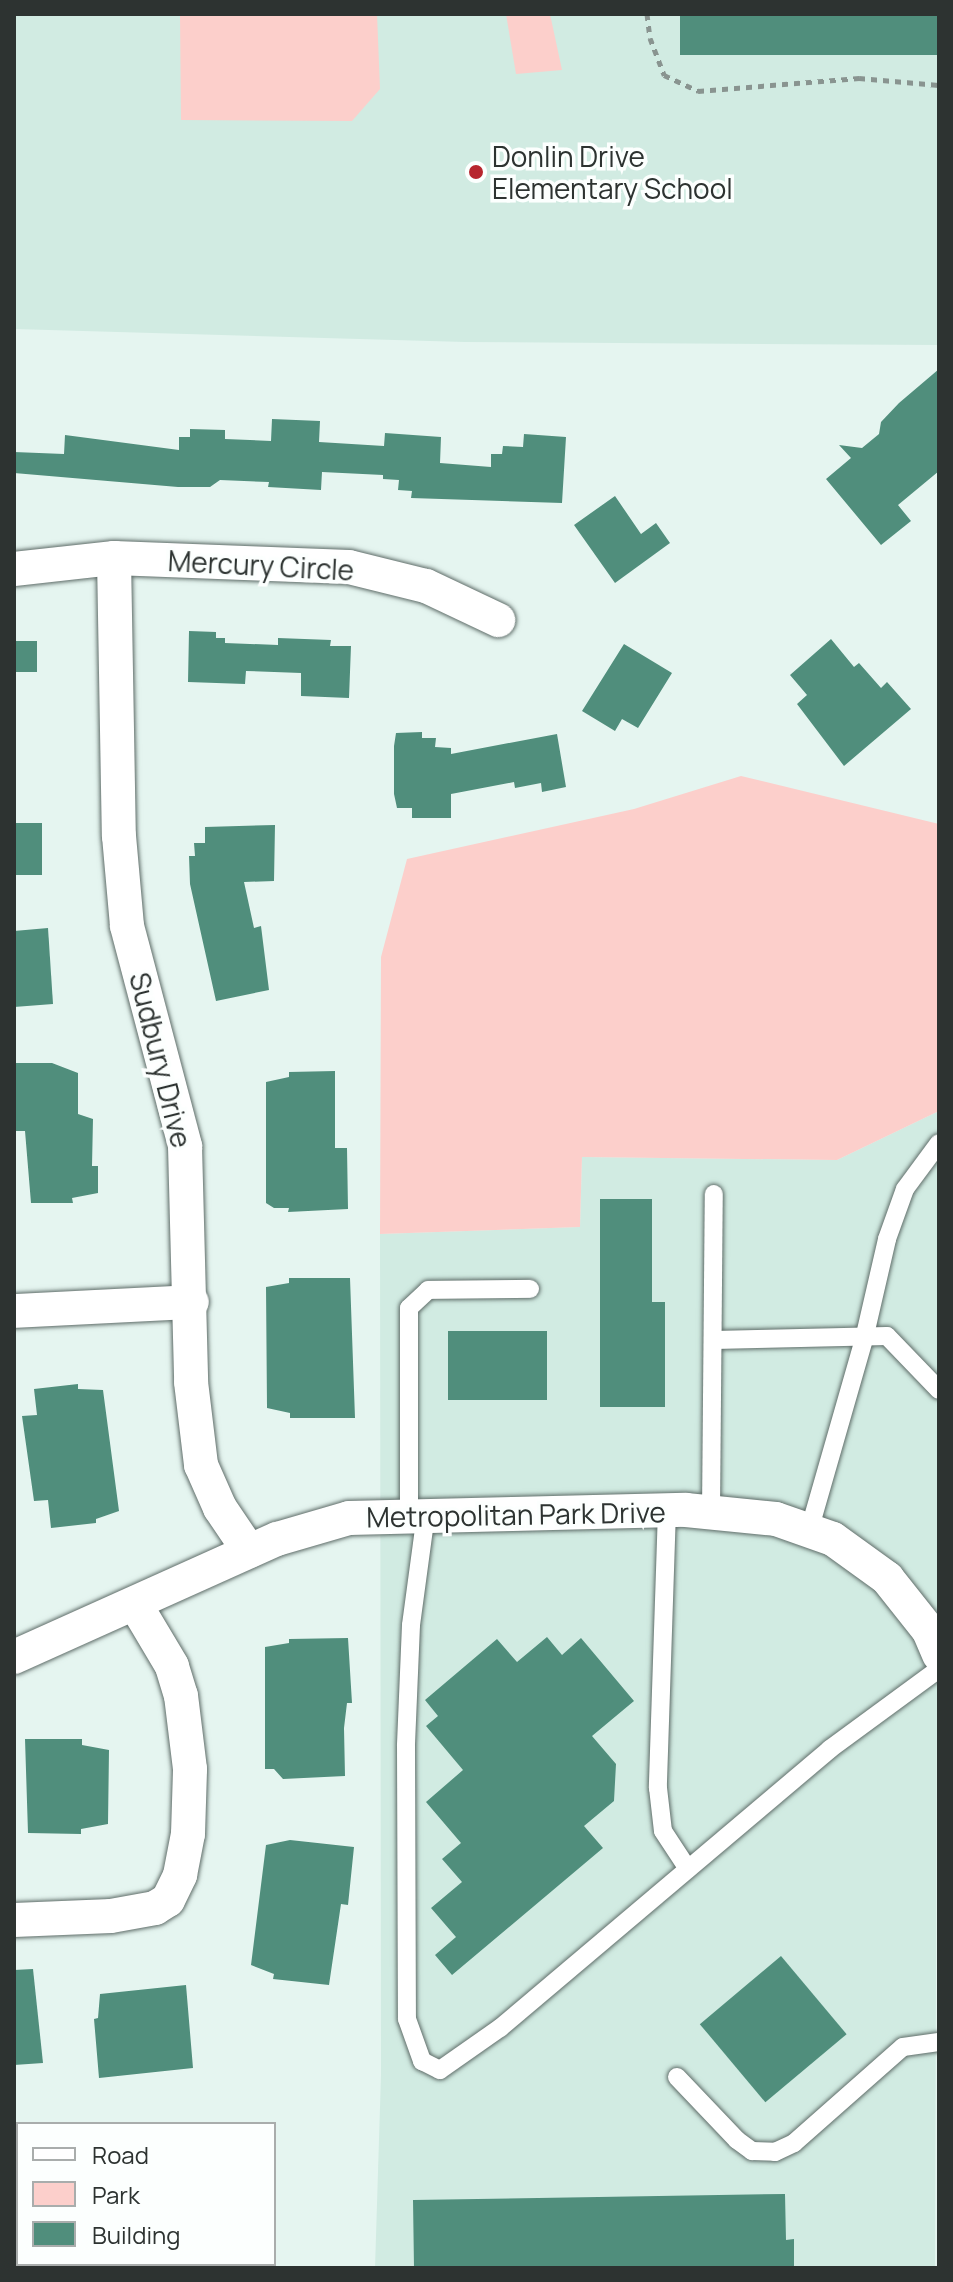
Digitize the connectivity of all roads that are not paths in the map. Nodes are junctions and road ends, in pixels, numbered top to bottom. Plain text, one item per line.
1 (114, 558) junction
2 (14, 569) edge
3 (498, 620) dead end
4 (939, 1143) edge
5 (714, 1194) dead end
6 (530, 1289) dead end
7 (192, 1302) junction
8 (14, 1311) edge
9 (864, 1339) junction
10 (714, 1340) junction
11 (939, 1390) edge
12 (667, 1510) junction
13 (711, 1512) junction
14 (417, 1514) junction
15 (809, 1531) junction
16 (249, 1551) junction
17 (135, 1604) junction
18 (939, 1655) edge
19 (14, 1657) edge
20 (939, 1669) edge
21 (688, 1869) junction
22 (14, 1920) edge
23 (939, 2042) edge
24 (677, 2077) dead end

1 - 2 street, Mercury Circle
1 - 3 street, Mercury Circle
1 - 7 street, Sudbury Drive
4 - 9 lane
5 - 10 lane
6 - 14 lane
7 - 8 street
7 - 16 street, Sudbury Drive
9 - 10 lane
9 - 11 lane
9 - 15 lane
10 - 13 lane
12 - 13 street, Metropolitan Park Drive
12 - 14 street, Metropolitan Park Drive
12 - 21 lane
13 - 15 street, Metropolitan Park Drive
14 - 16 street, Metropolitan Park Drive
14 - 21 lane
15 - 18 street, Metropolitan Park Drive
16 - 17 street, Metropolitan Park Drive
17 - 19 street, Metropolitan Park Drive
17 - 22 street
20 - 21 lane
23 - 24 lane

